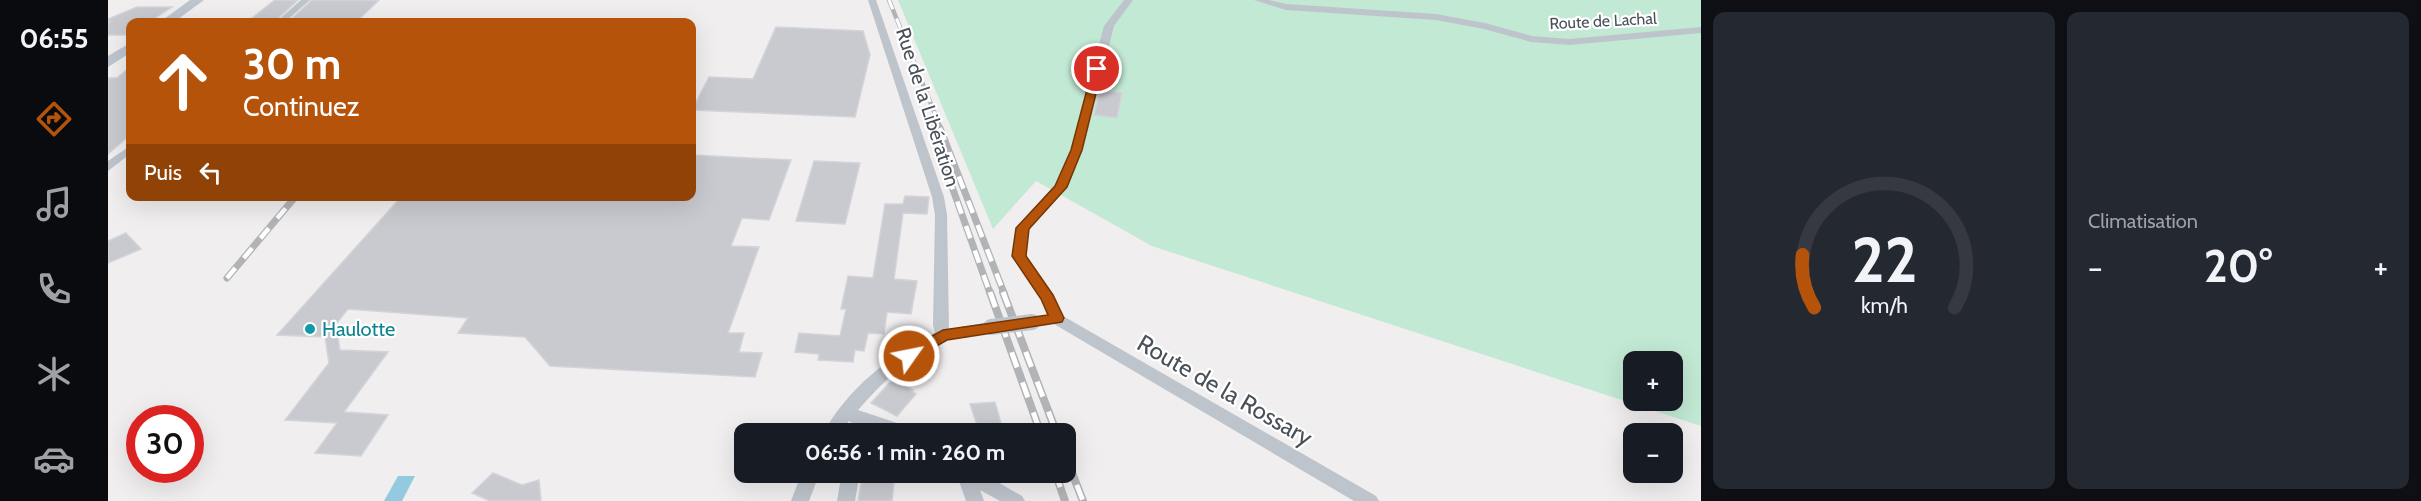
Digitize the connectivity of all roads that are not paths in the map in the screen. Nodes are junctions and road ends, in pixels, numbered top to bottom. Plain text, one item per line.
1 (198, 0) edge
2 (306, 0) edge
3 (872, 0) edge
4 (1129, 0) edge
5 (1258, 0) edge
6 (172, 18) edge
7 (285, 18) edge
8 (1701, 30) edge
9 (126, 50) edge
10 (108, 63) edge
11 (126, 152) edge
12 (108, 167) edge
13 (1057, 318) junction
14 (943, 335) junction
15 (851, 414) junction
16 (842, 423) edge
17 (860, 423) edge
18 (877, 423) edge
19 (807, 483) edge
20 (849, 483) edge
21 (969, 483) edge
22 (982, 483) edge
23 (800, 501) edge
24 (846, 501) edge
25 (975, 501) edge
26 (1016, 501) edge
27 (1370, 501) edge

1 - 6 main road
2 - 7 street
3 - 14 street, Rue de la Libération
4 - 13 street
5 - 8 street, Route de Lachal
9 - 10 main road
11 - 12 street
13 - 14 street, bridge
13 - 27 street, Route de la Rossary
14 - 15 street
15 - 16 street
15 - 17 street
15 - 18 street
19 - 23 street
20 - 24 street
21 - 25 street
22 - 26 street

